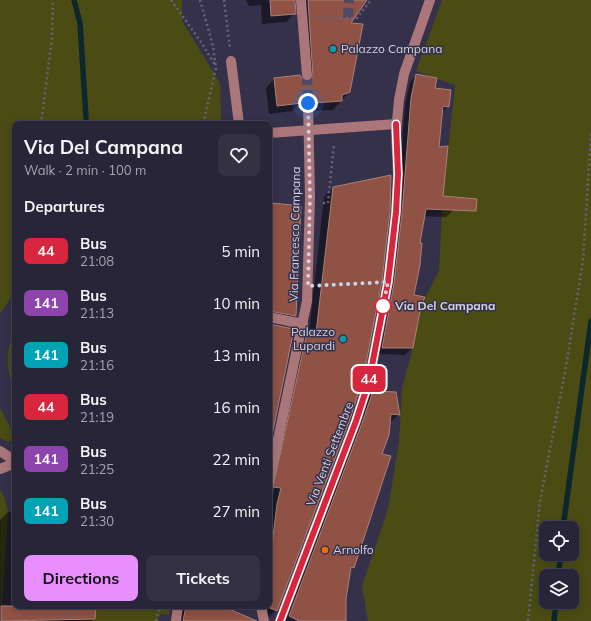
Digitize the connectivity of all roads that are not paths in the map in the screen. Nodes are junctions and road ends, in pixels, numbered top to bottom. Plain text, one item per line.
1 (301, 0) edge
2 (430, 0) edge
3 (231, 60) road end
4 (307, 75) tunnel mouth
5 (308, 103) tunnel mouth
6 (239, 121) edge
7 (396, 124) junction
8 (272, 133) edge
9 (272, 318) edge
10 (303, 324) junction
11 (0, 451) edge
12 (12, 460) edge
13 (12, 463) edge
14 (272, 468) edge
15 (0, 469) edge
16 (178, 609) edge
17 (262, 609) edge
18 (282, 619) edge
19 (176, 621) edge
20 (264, 621) edge

1 - 4 street
2 - 7 street, Via Venti Settembre
3 - 6 street
5 - 10 street, Via Francesco Campana, bridge
7 - 8 street
7 - 18 street, Via Venti Settembre
9 - 10 street
10 - 14 street, Via Francesco Campana
11 - 12 street
13 - 15 street
16 - 19 street
17 - 20 street

